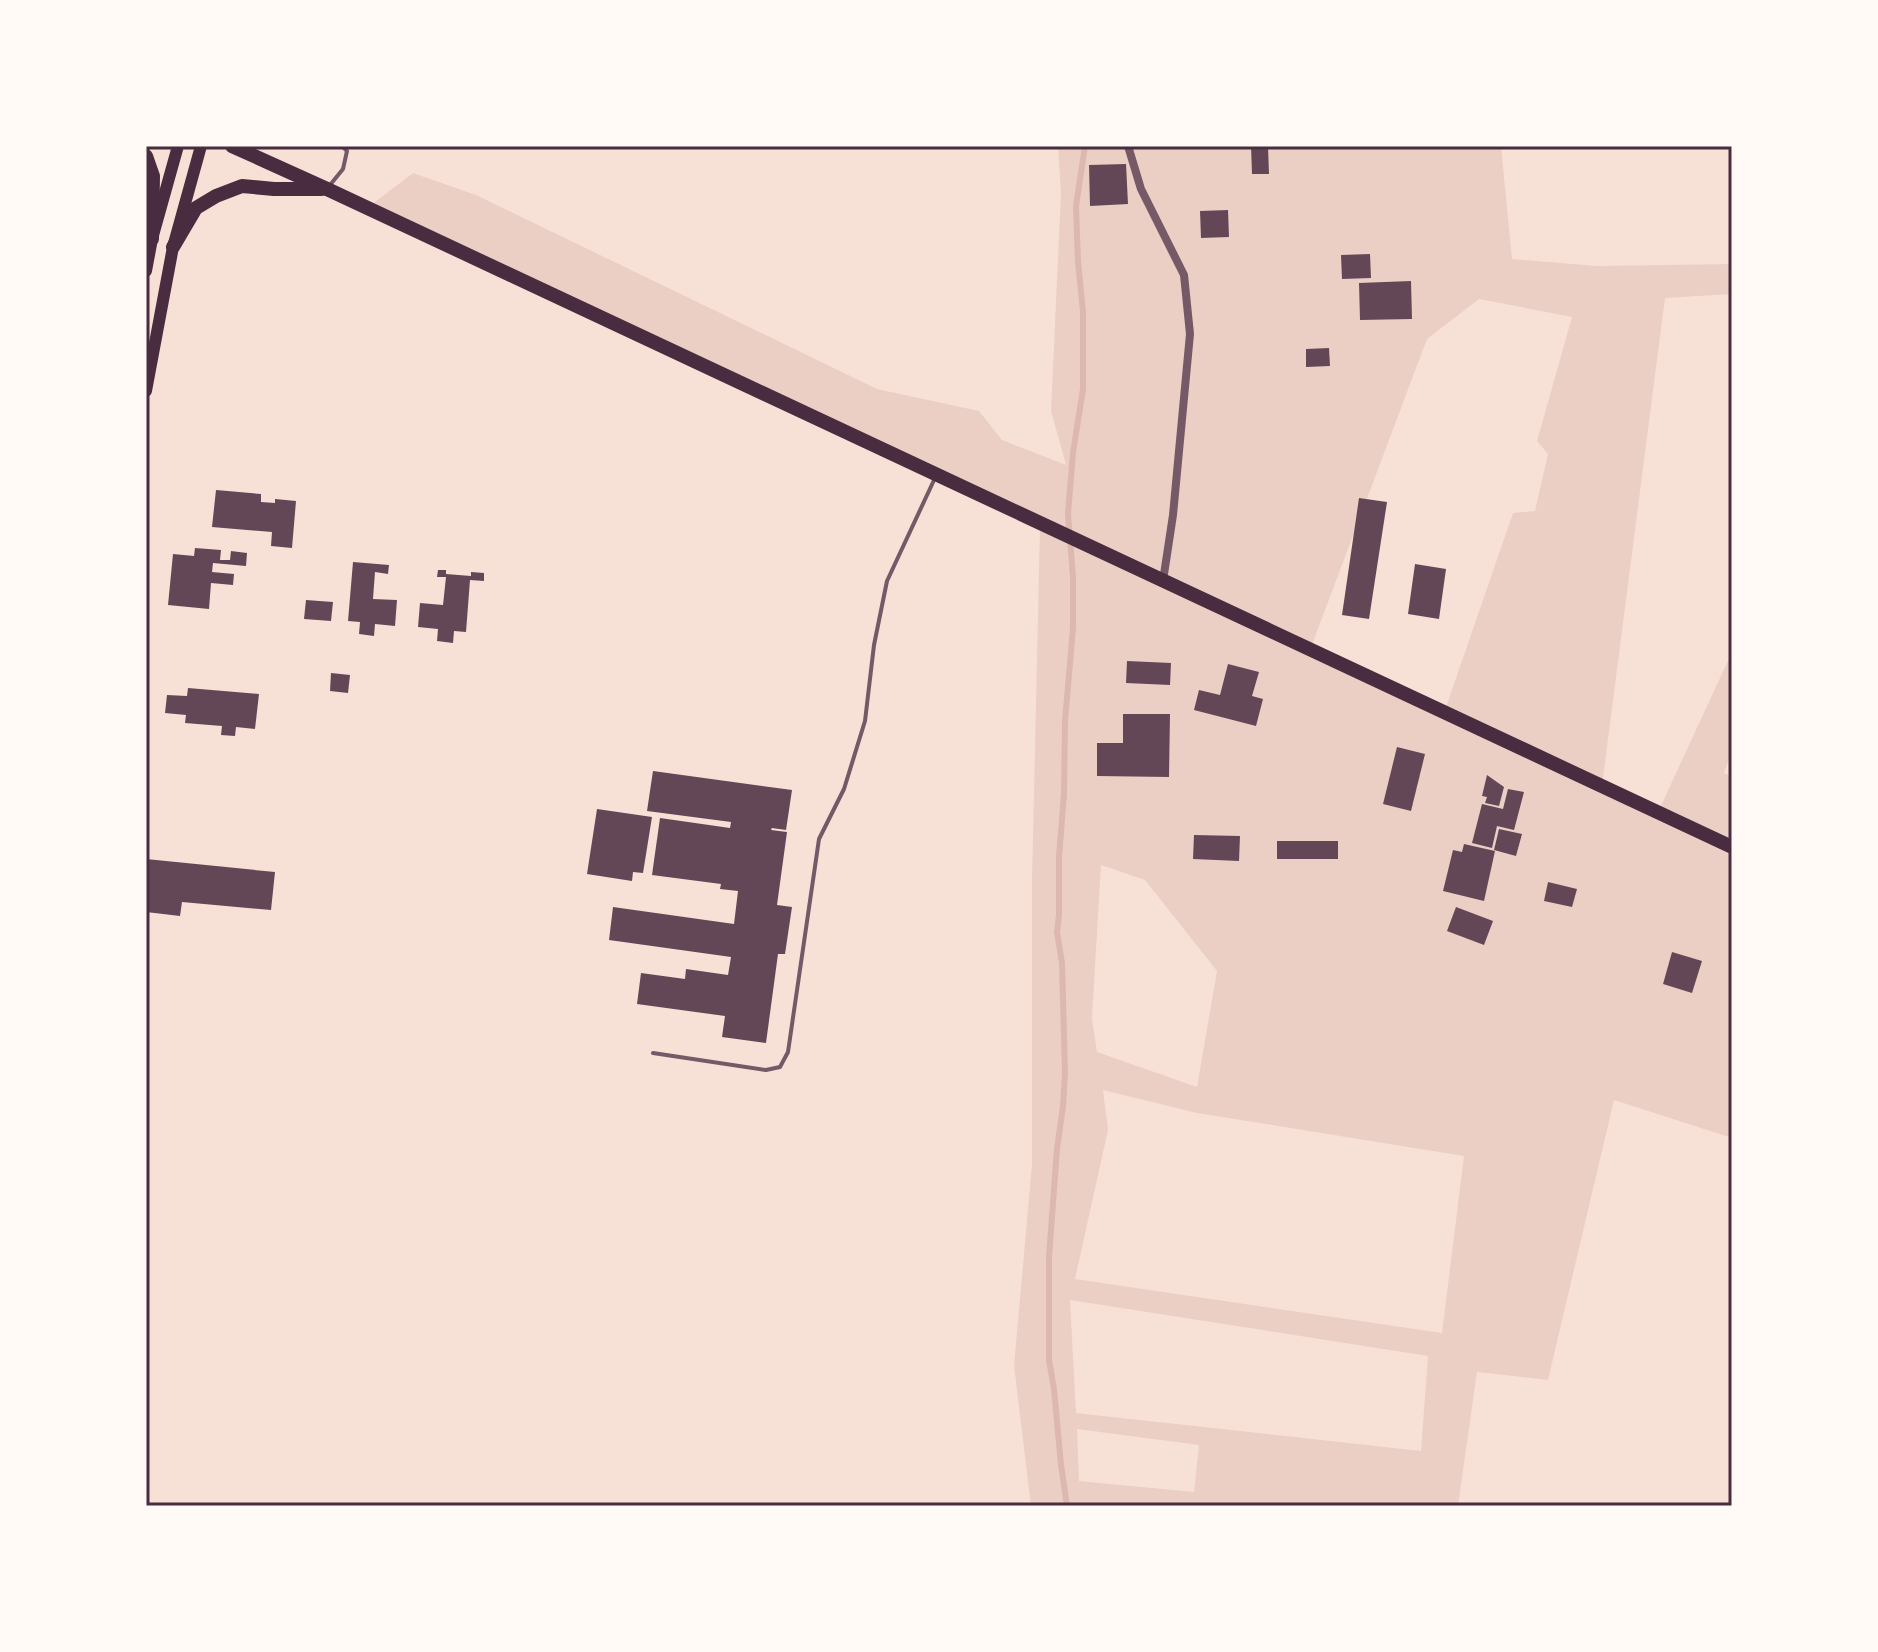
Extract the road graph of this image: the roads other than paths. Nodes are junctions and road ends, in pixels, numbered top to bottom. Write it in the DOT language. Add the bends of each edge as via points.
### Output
graph roads {
  1 [pos="178,146"];
  2 [pos="201,146"];
  3 [pos="232,146"];
  4 [pos="342,146"];
  5 [pos="1128,146"];
  6 [pos="146,156"];
  7 [pos="327,189"];
  8 [pos="152,239"];
  9 [pos="173,247"];
  10 [pos="146,271"];
  11 [pos="146,391"];
  12 [pos="936,475"];
  13 [pos="1163,582"];
  14 [pos="1732,847"];
  15 [pos="653,1053"];
  1 -- 8 [label="main road"];
  2 -- 9 [label="main road"];
  3 -- 7 [label="highway"];
  4 -- 7 [label="lane" via="347,151 343,169"];
  5 -- 13 [label="street" via="1141,189 1184,275 1190,334"];
  6 -- 8 [label="highway" via="153,176"];
  7 -- 9 [label="highway" via="242,186 196,208"];
  7 -- 12 [label="highway"];
  8 -- 10 [label="main road"];
  9 -- 11 [label="main road"];
  12 -- 13 [label="highway"];
  12 -- 15 [label="lane" via="887,581 865,721 844,789 819,839 788,1052 780,1067 766,1070"];
  13 -- 14 [label="highway"];
}
